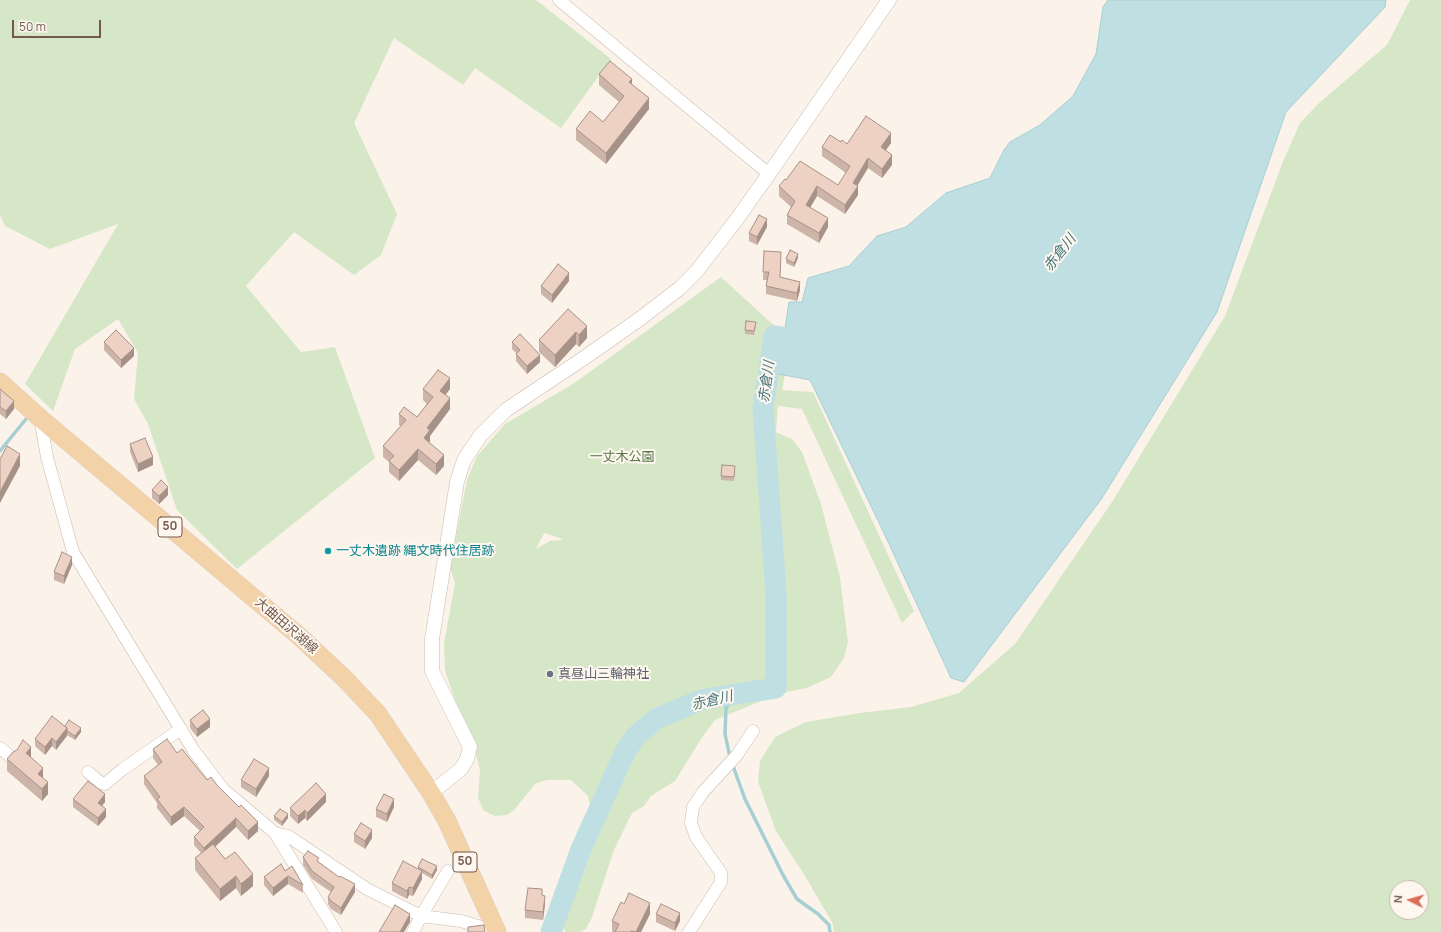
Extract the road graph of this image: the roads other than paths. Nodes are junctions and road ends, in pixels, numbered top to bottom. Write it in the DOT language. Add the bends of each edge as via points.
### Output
graph roads {
  1 [pos="558,0"];
  2 [pos="889,0"];
  3 [pos="769,174"];
  4 [pos="0,382"];
  5 [pos="40,418"];
  6 [pos="181,730"];
  7 [pos="753,731"];
  8 [pos="0,748"];
  9 [pos="12,757"];
  10 [pos="88,772"];
  11 [pos="431,793"];
  12 [pos="274,833"];
  13 [pos="448,871"];
  14 [pos="421,916"];
  15 [pos="336,932"];
  16 [pos="413,932"];
  17 [pos="497,932"];
  18 [pos="689,932"];
  1 -- 3 [label="street"];
  2 -- 3 [label="street"];
  3 -- 11 [label="street" via="696,272 680,288 597,349 506,410 480,436 464,460 457,482 432,639 432,671 470,747 461,769"];
  4 -- 5 [label="main road, 大曲田沢湖線 / 50"];
  5 -- 6 [label="street" via="47,457 74,552"];
  5 -- 11 [label="main road, 大曲田沢湖線 / 50" via="300,636 344,678 378,714"];
  6 -- 10 [label="street" via="104,784"];
  6 -- 12 [label="street" via="223,789"];
  7 -- 18 [label="street" via="737,755 703,792 693,807 691,823 696,837 721,873 721,882"];
  8 -- 9 [label="street"];
  11 -- 17 [label="main road, 大曲田沢湖線 / 50"];
  12 -- 14 [label="street" via="288,836 367,889"];
  12 -- 15 [label="street"];
  13 -- 14 [label="street"];
  14 -- 16 [label="street"];
  14 -- 17 [label="street" via="461,921"];
}
